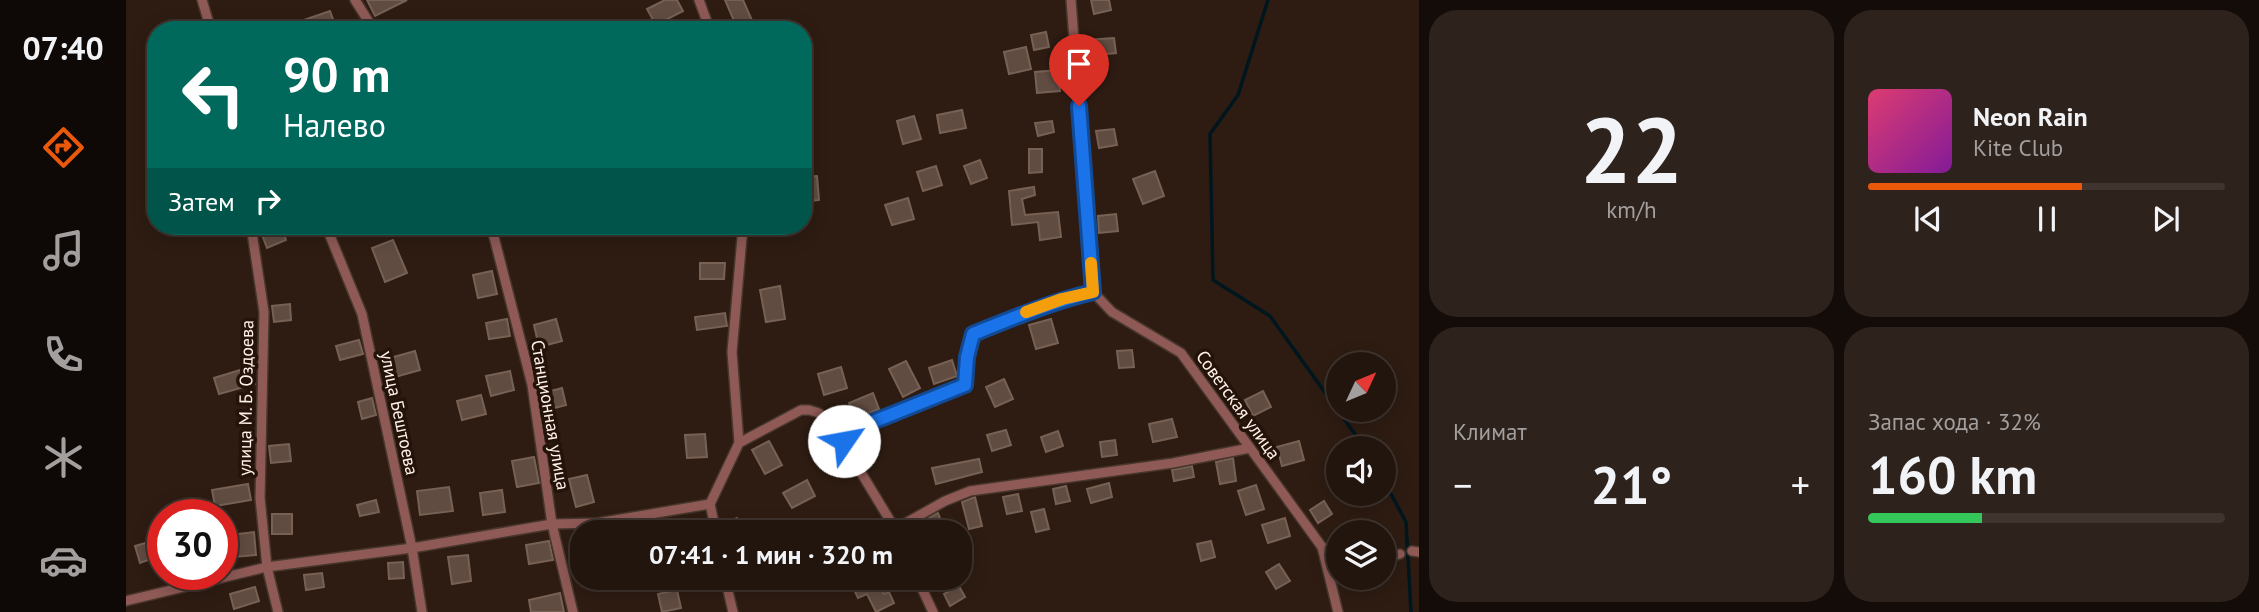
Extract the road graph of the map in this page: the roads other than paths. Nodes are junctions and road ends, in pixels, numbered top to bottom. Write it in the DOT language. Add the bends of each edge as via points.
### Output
graph roads {
  1 [pos="202,0"];
  2 [pos="355,0"];
  3 [pos="699,0"];
  4 [pos="1071,0"];
  5 [pos="208,21"];
  6 [pos="368,21"];
  7 [pos="707,21"];
  8 [pos="252,235"];
  9 [pos="330,235"];
  10 [pos="493,235"];
  11 [pos="742,235"];
  12 [pos="1093,292"];
  13 [pos="844,441"];
  14 [pos="739,443"];
  15 [pos="1250,448"];
  16 [pos="710,504"];
  17 [pos="713,520"];
  18 [pos="890,520"];
  19 [pos="913,520"];
  20 [pos="552,524"];
  21 [pos="1322,547"];
  22 [pos="412,548"];
  23 [pos="1326,549"];
  24 [pos="1400,554"];
  25 [pos="1396,555"];
  26 [pos="267,567"];
  27 [pos="728,590"];
  28 [pos="923,590"];
  29 [pos="126,601"];
  30 [pos="278,612"];
  31 [pos="422,612"];
  32 [pos="573,612"];
  33 [pos="733,612"];
  34 [pos="933,612"];
  35 [pos="1338,612"];
  1 -- 5 [label="street"];
  2 -- 6 [label="street"];
  3 -- 7 [label="street"];
  4 -- 12 [label="street"];
  8 -- 26 [label="street, улица М. Б. Оздоева" via="264,312 260,498"];
  9 -- 22 [label="street, улица Бештоева" via="362,314"];
  10 -- 20 [label="street, Станционная улица" via="532,386"];
  11 -- 14 [label="street" via="732,352"];
  12 -- 13 [label="street" via="1062,299 973,334 965,385 870,423"];
  12 -- 15 [label="street, Советская улица" via="1112,312 1181,354"];
  13 -- 14 [label="street" via="827,419 806,410"];
  13 -- 18 [label="street"];
  14 -- 16 [label="street"];
  15 -- 19 [label="street" via="970,491"];
  15 -- 21 [label="street, Советская улица"];
  16 -- 17 [label="street"];
  16 -- 20 [label="street" via="597,523"];
  20 -- 22 [label="street"];
  20 -- 32 [label="street, Станционная улица"];
  21 -- 23 [label="street"];
  21 -- 35 [label="street"];
  22 -- 26 [label="street"];
  22 -- 31 [label="street, улица Бештоева"];
  24 -- 25 [label="street"];
  26 -- 29 [label="street"];
  26 -- 30 [label="street, улица М. Б. Оздоева"];
  27 -- 33 [label="street"];
  28 -- 34 [label="street"];
}
